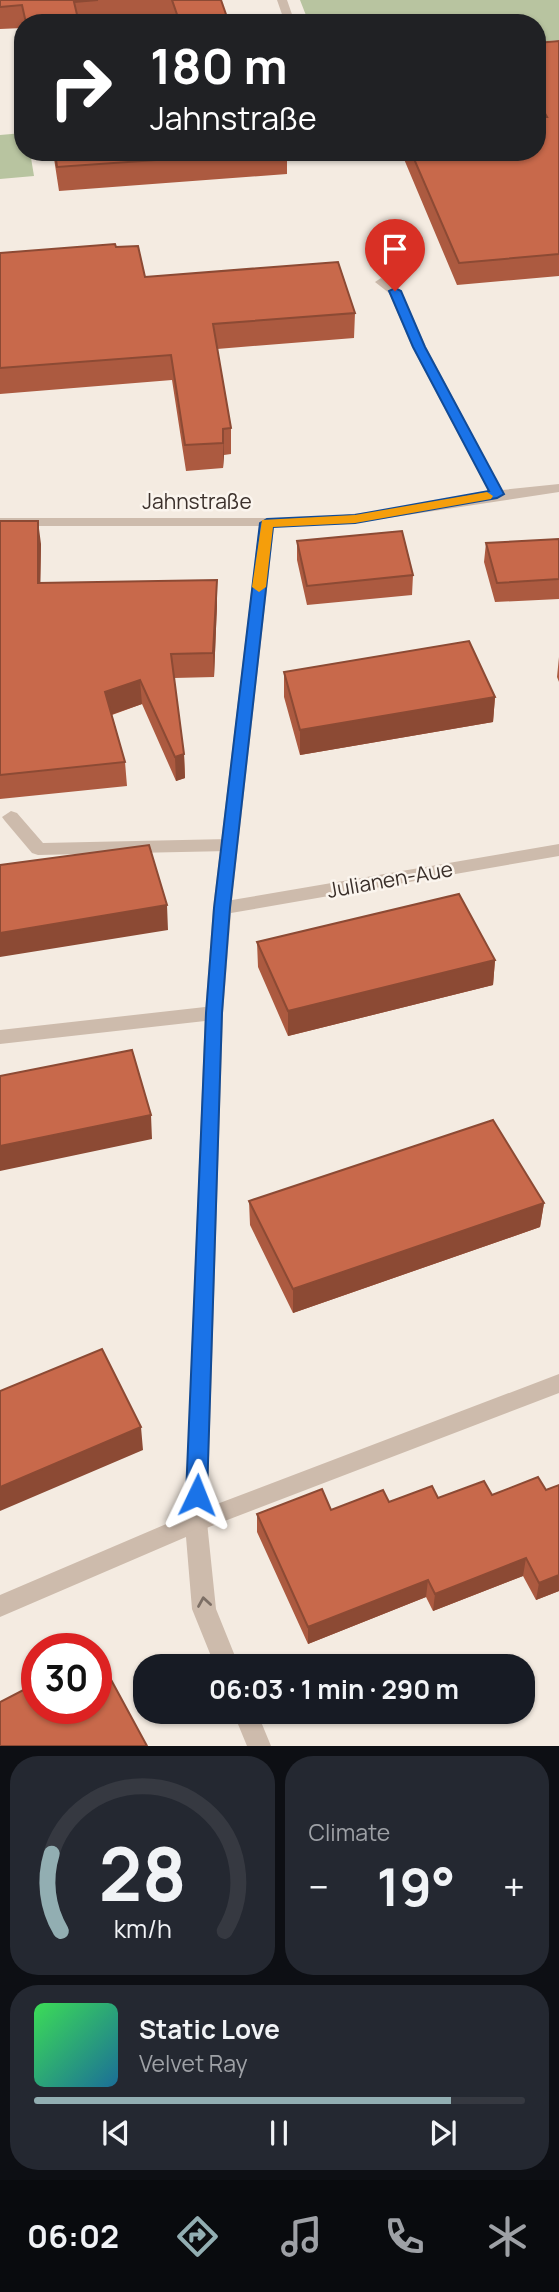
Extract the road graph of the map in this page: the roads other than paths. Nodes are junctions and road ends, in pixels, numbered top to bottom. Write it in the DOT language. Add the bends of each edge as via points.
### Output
graph roads {
  1 [pos="381,282"];
  2 [pos="559,488"];
  3 [pos="497,494"];
  4 [pos="0,522"];
  5 [pos="267,523"];
  6 [pos="11,817"];
  7 [pos="229,845"];
  8 [pos="559,850"];
  9 [pos="222,908"];
  10 [pos="214,1013"];
  11 [pos="0,1037"];
  12 [pos="559,1382"];
  13 [pos="195,1522"];
  14 [pos="0,1606"];
  15 [pos="222,1654"];
  16 [pos="250,1724"];
  17 [pos="259,1746"];
  1 -- 3 [label="street" via="395,291 419,347"];
  2 -- 3 [label="street, Jahnstraße"];
  3 -- 5 [label="street, Jahnstraße" via="355,519"];
  4 -- 5 [label="street, Jahnstraße"];
  5 -- 7 [label="street"];
  6 -- 7 [label="street" via="38,849"];
  7 -- 9 [label="street"];
  8 -- 9 [label="street, Julianen-Aue"];
  9 -- 10 [label="street"];
  10 -- 11 [label="street"];
  10 -- 13 [label="street"];
  12 -- 13 [label="street"];
  13 -- 14 [label="street"];
  15 -- 13 [label="street, one-way" via="204,1609"];
  16 -- 17 [label="street"];
}
